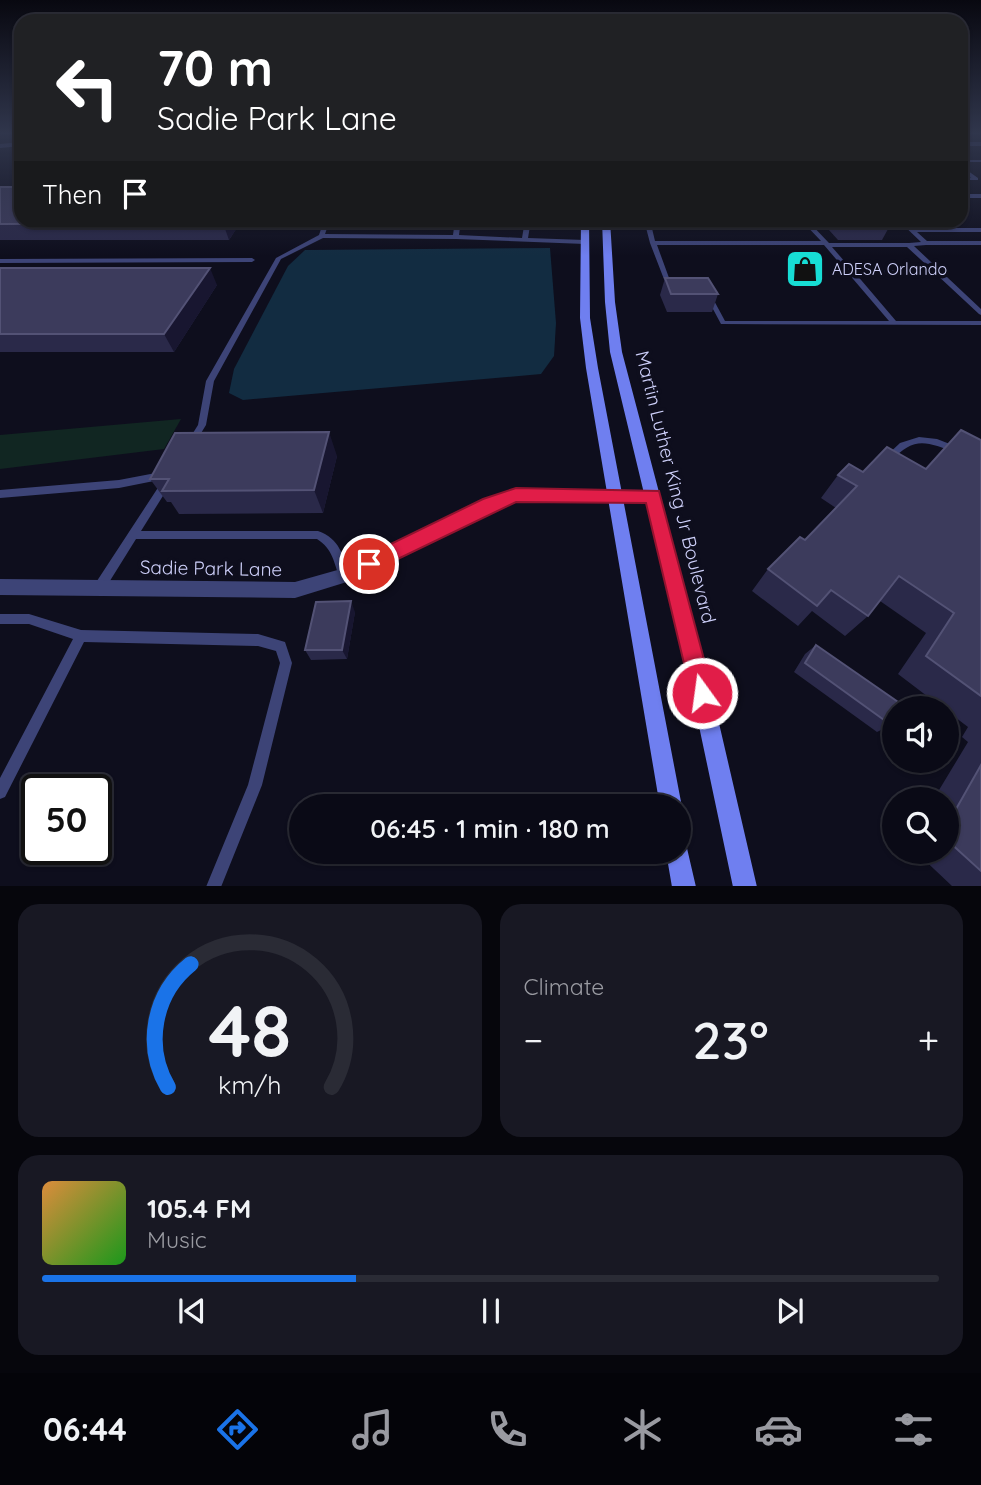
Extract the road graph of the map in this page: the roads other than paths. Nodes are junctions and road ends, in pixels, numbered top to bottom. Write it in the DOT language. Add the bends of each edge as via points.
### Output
graph roads {
  1 [pos="324,228"];
  2 [pos="457,228"];
  3 [pos="527,228"];
  4 [pos="585,228"];
  5 [pos="603,228"];
  6 [pos="606,228"];
  7 [pos="649,228"];
  8 [pos="811,228"];
  9 [pos="911,230"];
  10 [pos="981,230"];
  11 [pos="322,236"];
  12 [pos="456,237"];
  13 [pos="525,238"];
  14 [pos="585,240"];
  15 [pos="653,243"];
  16 [pos="926,243"];
  17 [pos="981,243"];
  18 [pos="827,244"];
  19 [pos="909,245"];
  20 [pos="252,260"];
  21 [pos="0,261"];
  22 [pos="851,272"];
  23 [pos="937,272"];
  24 [pos="681,288"];
  25 [pos="705,288"];
  26 [pos="981,313"];
  27 [pos="894,323"];
  28 [pos="981,323"];
  29 [pos="184,454"];
  30 [pos="972,457"];
  31 [pos="879,470"];
  32 [pos="0,494"];
  33 [pos="653,496"];
  34 [pos="617,497"];
  35 [pos="132,535"];
  36 [pos="344,576"];
  37 [pos="0,587"];
  38 [pos="99,588"];
  39 [pos="0,619"];
  40 [pos="80,636"];
  41 [pos="0,792"];
  42 [pos="668,794"];
  43 [pos="680,864"];
  44 [pos="213,886"];
  45 [pos="684,886"];
  46 [pos="745,886"];
  1 -- 11 [label="lane"];
  2 -- 12 [label="lane"];
  3 -- 13 [label="lane"];
  4 -- 14 [label="main road"];
  5 -- 14 [label="main road"];
  6 -- 33 [label="main road, Martin Luther King Jr Boulevard" via="617,352"];
  7 -- 15 [label="lane"];
  8 -- 18 [label="lane"];
  9 -- 10 [label="lane"];
  9 -- 16 [label="lane"];
  11 -- 12 [label="lane"];
  11 -- 29 [label="lane" via="279,258 210,381 202,425"];
  12 -- 13 [label="lane"];
  13 -- 14 [label="lane"];
  14 -- 34 [label="main road" via="585,318"];
  15 -- 18 [label="lane"];
  15 -- 24 [label="lane" via="670,288"];
  16 -- 17 [label="lane"];
  16 -- 19 [label="lane"];
  18 -- 19 [label="lane"];
  18 -- 22 [label="lane"];
  19 -- 23 [label="lane"];
  20 -- 21 [label="lane"];
  22 -- 23 [label="lane"];
  22 -- 27 [label="lane"];
  23 -- 26 [label="lane"];
  25 -- 27 [label="lane" via="723,323"];
  27 -- 28 [label="lane"];
  30 -- 31 [label="lane" via="936,442 910,441 897,446"];
  32 -- 35 [label="lane" via="119,484 171,474"];
  33 -- 34 [label="street, Sadie Park Lane"];
  33 -- 46 [label="main road, Martin Luther King Jr Boulevard"];
  34 -- 36 [label="street, Sadie Park Lane" via="516,495"];
  34 -- 42 [label="main road"];
  35 -- 36 [label="lane" via="318,535 330,539"];
  35 -- 38 [label="lane"];
  36 -- 38 [label="street, Sadie Park Lane" via="295,590"];
  37 -- 38 [label="street, Sadie Park Lane"];
  39 -- 40 [label="lane" via="29,619"];
  40 -- 41 [label="lane"];
  40 -- 44 [label="lane" via="258,640 281,646 286,663 255,785"];
  43 -- 45 [label="main road"];
}
